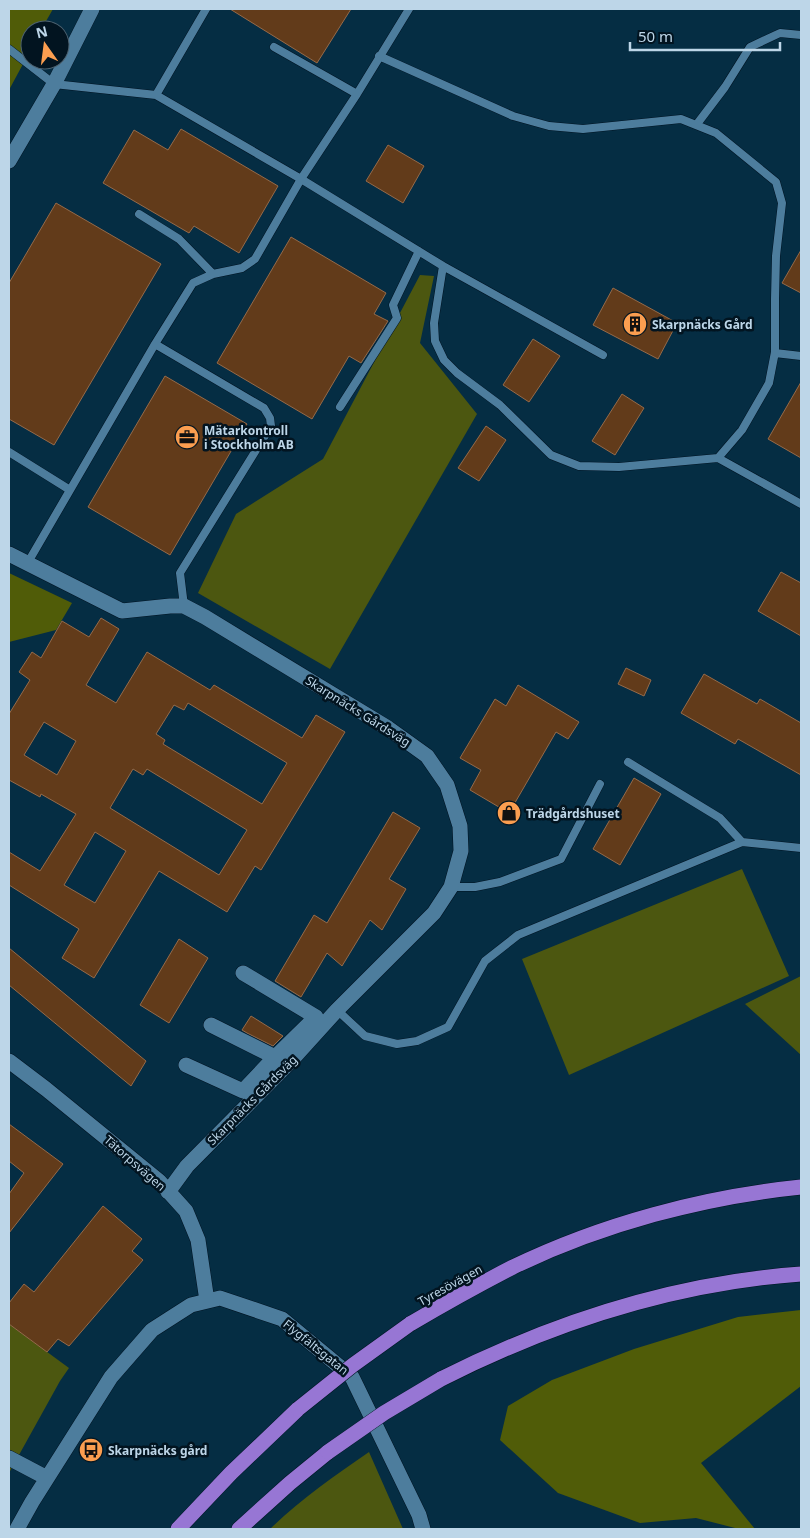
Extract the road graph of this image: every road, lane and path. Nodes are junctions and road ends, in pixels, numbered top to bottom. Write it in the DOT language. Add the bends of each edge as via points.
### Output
graph roads {
  1 [pos="92,9"];
  2 [pos="206,9"];
  3 [pos="409,9"];
  4 [pos="801,35"];
  5 [pos="274,47"];
  6 [pos="9,49"];
  7 [pos="379,56"];
  8 [pos="54,84"];
  9 [pos="357,94"];
  10 [pos="156,95"];
  11 [pos="697,124"];
  12 [pos="9,161"];
  13 [pos="301,179"];
  14 [pos="139,214"];
  15 [pos="419,251"];
  16 [pos="443,266"];
  17 [pos="213,274"];
  18 [pos="155,344"];
  19 [pos="775,353"];
  20 [pos="603,355"];
  21 [pos="801,356"];
  22 [pos="340,407"];
  23 [pos="9,452"];
  24 [pos="718,458"];
  25 [pos="70,490"];
  26 [pos="801,504"];
  27 [pos="9,554"];
  28 [pos="27,564"];
  29 [pos="184,606"];
  30 [pos="628,762"];
  31 [pos="600,784"];
  32 [pos="742,842"];
  33 [pos="801,848"];
  34 [pos="452,887"];
  35 [pos="243,973"];
  36 [pos="338,1010"];
  37 [pos="212,1025"];
  38 [pos="275,1057"];
  39 [pos="9,1061"];
  40 [pos="186,1065"];
  41 [pos="801,1186"];
  42 [pos="168,1192"];
  43 [pos="801,1274"];
  44 [pos="207,1301"];
  45 [pos="9,1458"];
  46 [pos="47,1478"];
  47 [pos="17,1529"];
  48 [pos="178,1529"];
  49 [pos="239,1529"];
  50 [pos="423,1529"];
  1 -- 8 [label="street"];
  2 -- 10 [label="lane"];
  3 -- 7 [label="lane"];
  4 -- 11 [label="lane" via="780,33 750,47"];
  5 -- 9 [label="lane"];
  6 -- 8 [label="lane"];
  7 -- 9 [label="lane"];
  7 -- 11 [label="lane" via="513,116 549,126 583,129 681,119"];
  8 -- 10 [label="lane"];
  8 -- 12 [label="street"];
  9 -- 13 [label="lane"];
  10 -- 13 [label="lane"];
  11 -- 19 [label="lane" via="716,133 776,182 782,203 776,256"];
  13 -- 15 [label="lane"];
  13 -- 17 [label="lane" via="255,259 242,268"];
  14 -- 17 [label="lane" via="179,239"];
  15 -- 16 [label="lane"];
  15 -- 22 [label="lane" via="393,305 397,318"];
  16 -- 20 [label="lane"];
  16 -- 24 [label="lane" via="434,342 444,360 500,404 551,455 579,466 618,467"];
  17 -- 18 [label="lane" via="193,282"];
  18 -- 25 [label="lane"];
  18 -- 29 [label="lane" via="264,408 271,426 180,573"];
  19 -- 21 [label="lane"];
  19 -- 24 [label="lane" via="769,383 742,430"];
  23 -- 25 [label="lane"];
  24 -- 26 [label="lane"];
  25 -- 28 [label="lane"];
  27 -- 28 [label="street"];
  28 -- 29 [label="street" via="122,611"];
  29 -- 34 [label="street, Skarpnäcks Gårdsväg" via="380,723 427,756 447,785 460,826 460,851"];
  30 -- 32 [label="lane" via="720,818"];
  31 -- 34 [label="lane" via="561,859 500,882"];
  32 -- 33 [label="lane"];
  32 -- 36 [label="lane" via="518,935 485,961 448,1027 417,1041 397,1044 365,1036"];
  34 -- 36 [label="street, Skarpnäcks Gårdsväg" via="434,913"];
  35 -- 38 [label="street" via="316,1017"];
  36 -- 42 [label="street, Skarpnäcks Gårdsväg" via="187,1166"];
  37 -- 38 [label="street"];
  38 -- 40 [label="street" via="244,1091"];
  39 -- 42 [label="street, Tätorpsvägen" via="159,1181"];
  41 -- 48 [label="highway, Tyresövägen, bridge" via="721,1199 652,1215 584,1238 515,1267 458,1296 410,1324 298,1409"];
  42 -- 44 [label="street, Tätorpsvägen" via="186,1211 198,1240"];
  43 -- 49 [label="highway, bridge" via="667,1294 592,1315 484,1358 384,1413 328,1452"];
  44 -- 46 [label="street, Flygfältsgatan" via="192,1305 152,1330 111,1377"];
  44 -- 50 [label="street, Flygfältsgatan" via="220,1298 282,1319 352,1376"];
  45 -- 46 [label="street"];
  46 -- 47 [label="street, Flygfältsgatan"];
}
